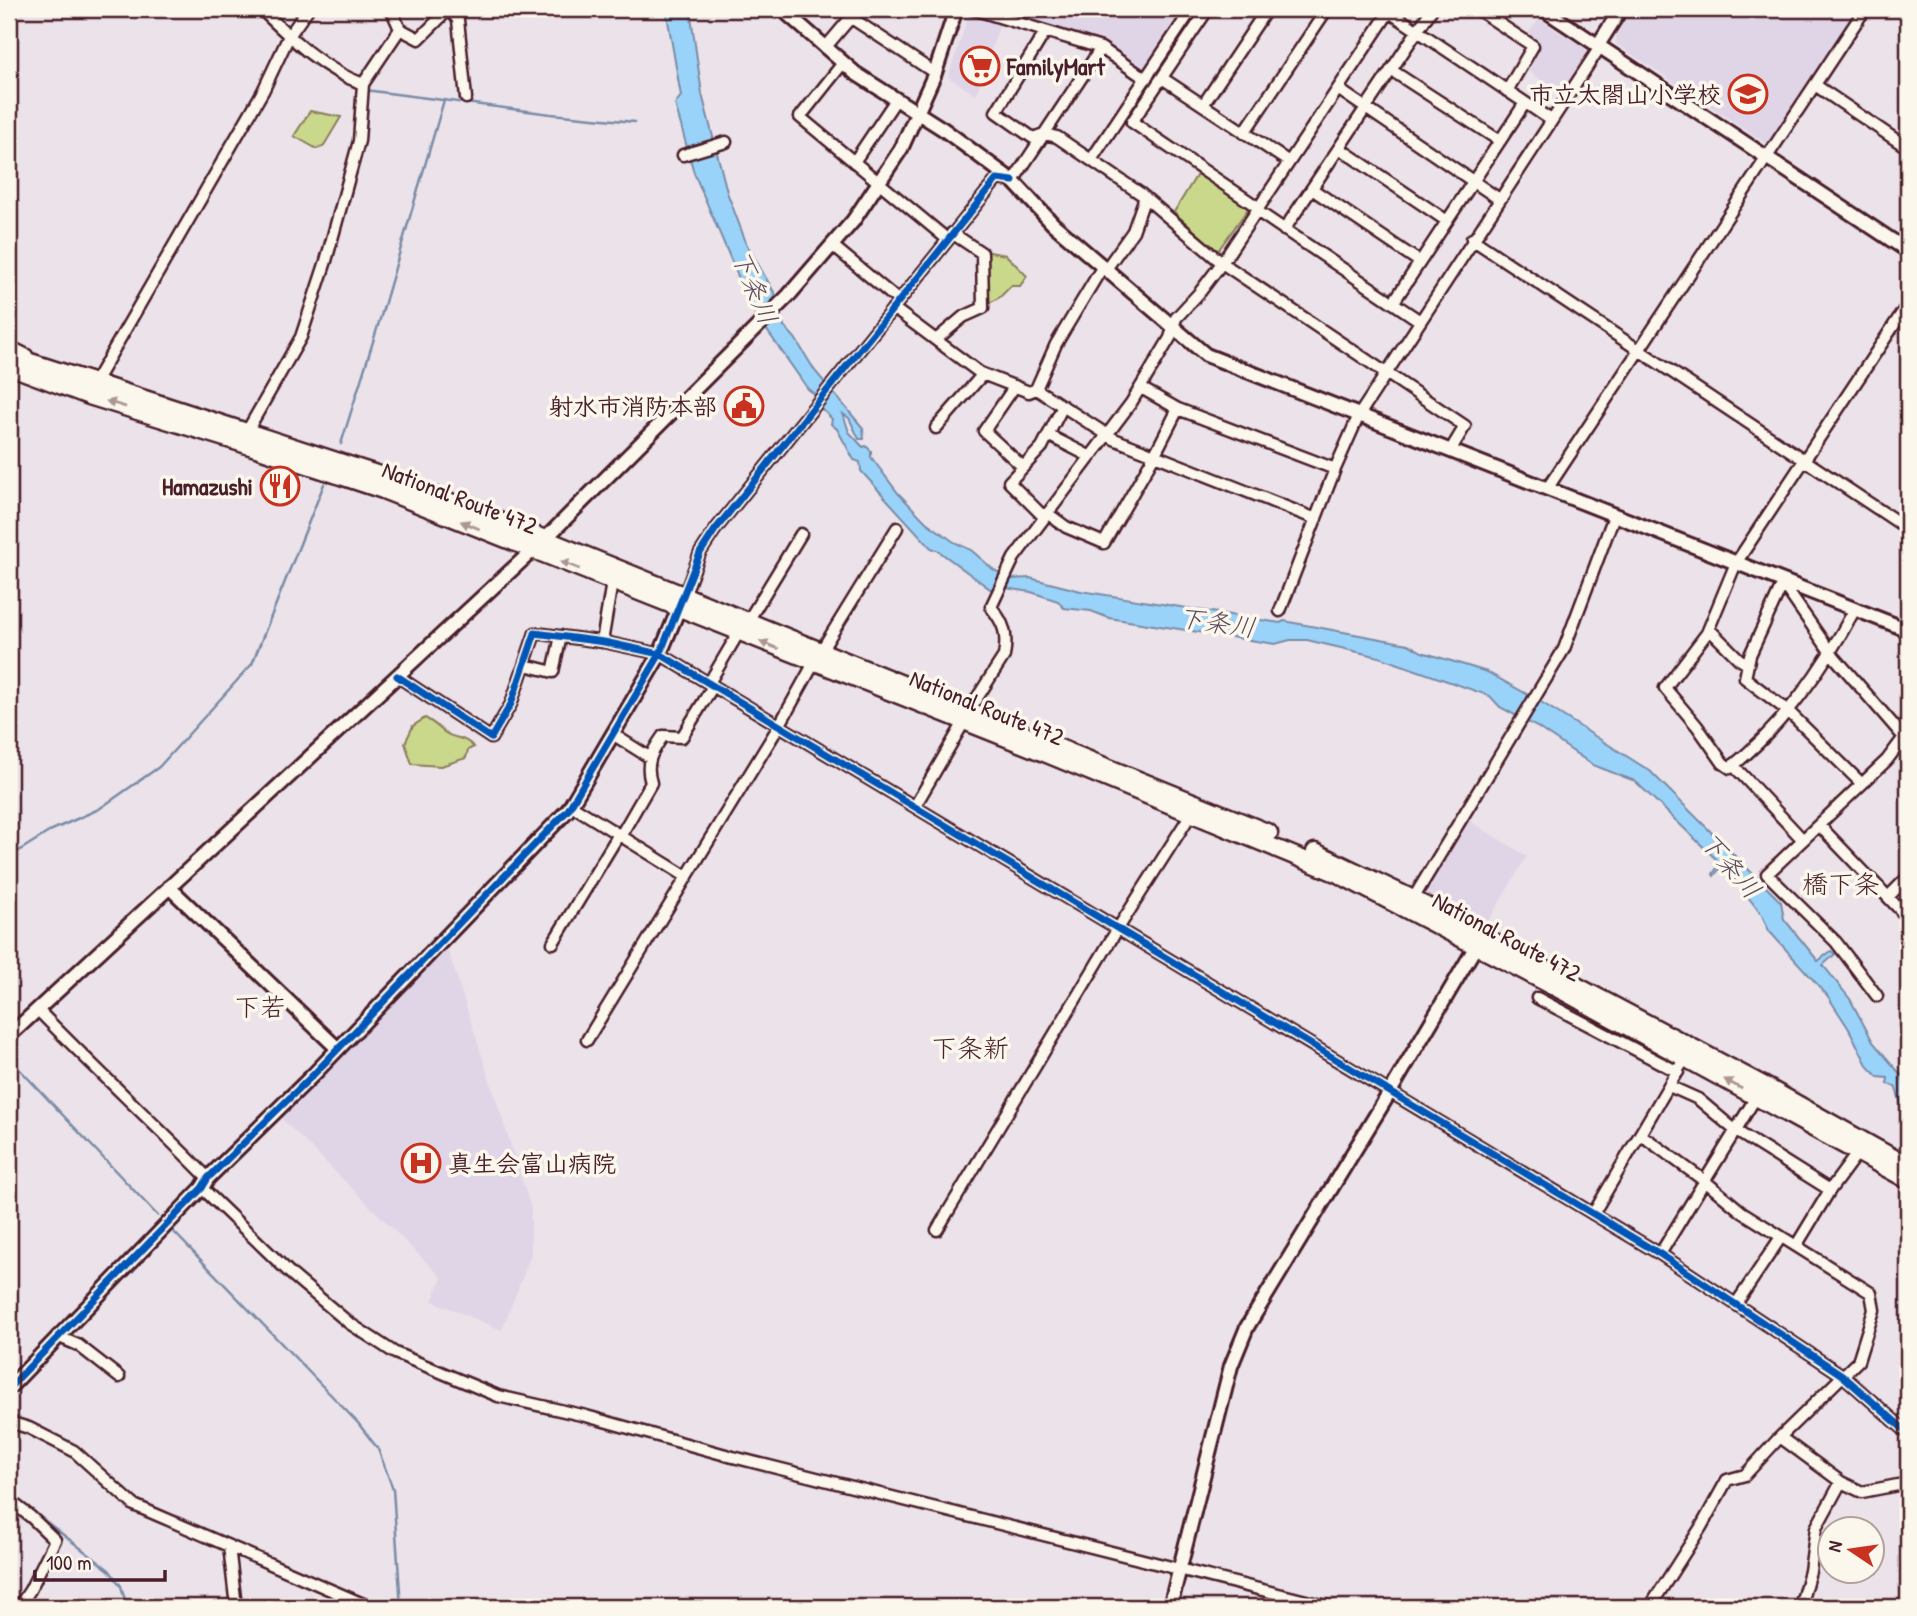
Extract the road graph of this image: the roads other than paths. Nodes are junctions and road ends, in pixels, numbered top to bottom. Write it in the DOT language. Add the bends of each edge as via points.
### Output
graph roads {
  1 [pos="261,9"];
  2 [pos="308,9"];
  3 [pos="391,9"];
  4 [pos="450,9"];
  5 [pos="782,9"];
  6 [pos="956,9"];
  7 [pos="973,9"];
  8 [pos="1012,9"];
  9 [pos="1192,9"];
  10 [pos="1208,9"];
  11 [pos="1268,9"];
  12 [pos="1327,9"];
  13 [pos="1432,9"];
  14 [pos="1477,9"];
  15 [pos="1543,9"];
  16 [pos="1621,9"];
  17 [pos="1866,9"];
  18 [pos="1388,10"];
  19 [pos="852,12"];
  20 [pos="1005,18"];
  21 [pos="400,29"];
  22 [pos="1417,31"];
  23 [pos="1045,32"];
  24 [pos="289,36"];
  25 [pos="1599,46"];
  26 [pos="824,48"];
  27 [pos="1101,48"];
  28 [pos="843,63"];
  29 [pos="1391,70"];
  30 [pos="935,73"];
  31 [pos="1162,78"];
  32 [pos="1146,79"];
  33 [pos="363,83"];
  34 [pos="1815,85"];
  35 [pos="1338,89"];
  36 [pos="1507,90"];
  37 [pos="466,98"];
  38 [pos="895,101"];
  39 [pos="1525,103"];
  40 [pos="1203,105"];
  41 [pos="1366,108"];
  42 [pos="918,113"];
  43 [pos="1551,120"];
  44 [pos="1244,132"];
  45 [pos="1044,134"];
  46 [pos="1500,141"];
  47 [pos="725,143"];
  48 [pos="1339,148"];
  49 [pos="1908,148"];
  50 [pos="683,155"];
  51 [pos="1767,158"];
  52 [pos="1091,160"];
  53 [pos="854,162"];
  54 [pos="1289,162"];
  55 [pos="1013,181"];
  56 [pos="1474,181"];
  57 [pos="880,183"];
  58 [pos="1312,189"];
  59 [pos="1145,197"];
  60 [pos="1499,199"];
  61 [pos="1258,209"];
  62 [pos="1447,221"];
  63 [pos="1284,230"];
  64 [pos="950,236"];
  65 [pos="1472,239"];
  66 [pos="833,246"];
  67 [pos="1908,251"];
  68 [pos="1420,262"];
  69 [pos="1222,263"];
  70 [pos="1104,267"];
  71 [pos="1393,303"];
  72 [pos="1908,304"];
  73 [pos="896,305"];
  74 [pos="1420,321"];
  75 [pos="1173,327"];
  76 [pos="937,339"];
  77 [pos="9,346"];
  78 [pos="1640,350"];
  79 [pos="9,355"];
  80 [pos="9,366"];
  81 [pos="42,372"];
  82 [pos="1387,372"];
  83 [pos="983,374"];
  84 [pos="9,375"];
  85 [pos="95,382"];
  86 [pos="1015,386"];
  87 [pos="1141,387"];
  88 [pos="1036,389"];
  89 [pos="1063,406"];
  90 [pos="1178,409"];
  91 [pos="1359,415"];
  92 [pos="936,428"];
  93 [pos="246,433"];
  94 [pos="1048,435"];
  95 [pos="1108,435"];
  96 [pos="1450,451"];
  97 [pos="1088,456"];
  98 [pos="1154,456"];
  99 [pos="1804,459"];
  100 [pos="1023,467"];
  101 [pos="1335,469"];
  102 [pos="1547,489"];
  103 [pos="1046,515"];
  104 [pos="1614,516"];
  105 [pos="1316,519"];
  106 [pos="897,528"];
  107 [pos="1908,529"];
  108 [pos="801,534"];
  109 [pos="539,545"];
  110 [pos="1736,563"];
  111 [pos="612,582"];
  112 [pos="1783,582"];
  113 [pos="681,602"];
  114 [pos="1854,609"];
  115 [pos="1280,611"];
  116 [pos="743,627"];
  117 [pos="1709,629"];
  118 [pos="1908,631"];
  119 [pos="561,636"];
  120 [pos="602,642"];
  121 [pos="1831,653"];
  122 [pos="660,654"];
  123 [pos="818,657"];
  124 [pos="1747,664"];
  125 [pos="525,665"];
  126 [pos="397,676"];
  127 [pos="711,685"];
  128 [pos="1788,711"];
  129 [pos="966,717"];
  130 [pos="779,726"];
  131 [pos="614,735"];
  132 [pos="1906,737"];
  133 [pos="649,757"];
  134 [pos="1733,765"];
  135 [pos="1862,784"];
  136 [pos="571,805"];
  137 [pos="915,806"];
  138 [pos="1191,814"];
  139 [pos="1819,825"];
  140 [pos="620,835"];
  141 [pos="1803,840"];
  142 [pos="687,877"];
  143 [pos="1908,877"];
  144 [pos="169,887"];
  145 [pos="1888,897"];
  146 [pos="1413,899"];
  147 [pos="1908,918"];
  148 [pos="1117,930"];
  149 [pos="553,943"];
  150 [pos="1476,946"];
  151 [pos="1877,996"];
  152 [pos="1537,998"];
  153 [pos="37,1010"];
  154 [pos="9,1036"];
  155 [pos="587,1040"];
  156 [pos="337,1048"];
  157 [pos="1681,1065"];
  158 [pos="1669,1086"];
  159 [pos="1390,1092"];
  160 [pos="1756,1097"];
  161 [pos="1736,1131"];
  162 [pos="1640,1134"];
  163 [pos="1858,1152"];
  164 [pos="1877,1155"];
  165 [pos="1908,1166"];
  166 [pos="1908,1180"];
  167 [pos="1706,1182"];
  168 [pos="205,1183"];
  169 [pos="1830,1190"];
  170 [pos="1592,1214"];
  171 [pos="937,1230"];
  172 [pos="1781,1237"];
  173 [pos="1796,1246"];
  174 [pos="1660,1254"];
  175 [pos="1736,1304"];
  176 [pos="57,1336"];
  177 [pos="1842,1375"];
  178 [pos="119,1377"];
  179 [pos="9,1388"];
  180 [pos="9,1422"];
  181 [pos="1908,1433"];
  182 [pos="1780,1437"];
  183 [pos="1841,1482"];
  184 [pos="1908,1483"];
  185 [pos="9,1500"];
  186 [pos="229,1546"];
  187 [pos="1180,1570"];
  188 [pos="19,1607"];
  189 [pos="236,1607"];
  190 [pos="370,1607"];
  191 [pos="1170,1607"];
  192 [pos="1330,1607"];
  193 [pos="1650,1607"];
  194 [pos="1800,1607"];
  1 -- 24 [label="street"];
  2 -- 24 [label="street"];
  3 -- 21 [label="street"];
  4 -- 21 [label="street" via="419,39"];
  4 -- 37 [label="street" via="458,20"];
  5 -- 26 [label="street"];
  6 -- 30 [label="street"];
  7 -- 20 [label="street"];
  8 -- 20 [label="street"];
  9 -- 32 [label="street"];
  10 -- 31 [label="street"];
  11 -- 40 [label="street"];
  12 -- 44 [label="street"];
  13 -- 22 [label="street"];
  14 -- 36 [label="street" via="1533,46"];
  15 -- 25 [label="street"];
  16 -- 25 [label="street"];
  17 -- 34 [label="street"];
  18 -- 22 [label="street"];
  18 -- 35 [label="street"];
  19 -- 26 [label="street"];
  19 -- 30 [label="street"];
  20 -- 23 [label="street"];
  21 -- 33 [label="street"];
  22 -- 29 [label="street"];
  22 -- 36 [label="street"];
  23 -- 27 [label="street"];
  23 -- 45 [label="street" via="996,112 1033,138"];
  24 -- 33 [label="street" via="339,75"];
  24 -- 85 [label="street" via="263,90"];
  25 -- 43 [label="street"];
  25 -- 51 [label="street"];
  26 -- 28 [label="street"];
  27 -- 32 [label="street"];
  27 -- 45 [label="street"];
  28 -- 38 [label="street"];
  28 -- 53 [label="street" via="800,117"];
  29 -- 41 [label="street"];
  29 -- 46 [label="street"];
  30 -- 42 [label="street"];
  31 -- 40 [label="street"];
  31 -- 61 [label="street" via="1132,122"];
  32 -- 52 [label="street"];
  33 -- 93 [label="street" via="359,141 301,337"];
  34 -- 49 [label="street"];
  34 -- 51 [label="street"];
  35 -- 41 [label="street"];
  35 -- 54 [label="street"];
  36 -- 39 [label="street"];
  38 -- 42 [label="street"];
  38 -- 53 [label="street"];
  39 -- 43 [label="street"];
  39 -- 46 [label="street"];
  40 -- 44 [label="street"];
  41 -- 48 [label="street"];
  41 -- 56 [label="street"];
  42 -- 55 [label="street"];
  42 -- 57 [label="street"];
  43 -- 60 [label="street"];
  44 -- 54 [label="street"];
  45 -- 52 [label="street" via="1057,137"];
  45 -- 55 [label="street"];
  46 -- 56 [label="street"];
  47 -- 50 [label="street"];
  48 -- 58 [label="street"];
  48 -- 62 [label="street"];
  51 -- 67 [label="street"];
  51 -- 78 [label="street"];
  52 -- 59 [label="street"];
  53 -- 57 [label="street"];
  54 -- 61 [label="street"];
  55 -- 64 [label="street" via="997,178"];
  55 -- 70 [label="street" via="1053,224"];
  56 -- 60 [label="street"];
  56 -- 62 [label="street"];
  57 -- 64 [label="street"];
  57 -- 66 [label="street"];
  58 -- 63 [label="street"];
  58 -- 68 [label="street"];
  59 -- 69 [label="street"];
  59 -- 70 [label="street" via="1133,230"];
  60 -- 65 [label="street"];
  61 -- 63 [label="street"];
  61 -- 69 [label="street"];
  62 -- 68 [label="street"];
  63 -- 71 [label="street"];
  64 -- 73 [label="street"];
  64 -- 76 [label="street" via="982,253 984,308 963,317"];
  65 -- 74 [label="street"];
  65 -- 78 [label="street"];
  66 -- 73 [label="street"];
  66 -- 109 [label="street"];
  68 -- 71 [label="street"];
  69 -- 75 [label="street"];
  69 -- 82 [label="street"];
  70 -- 75 [label="street"];
  70 -- 88 [label="street" via="1056,344"];
  71 -- 74 [label="street"];
  72 -- 99 [label="street"];
  73 -- 76 [label="street"];
  73 -- 113 [label="street" via="715,530"];
  74 -- 82 [label="street"];
  75 -- 87 [label="street"];
  75 -- 91 [label="street" via="1206,355"];
  76 -- 83 [label="street"];
  77 -- 81 [label="street"];
  78 -- 99 [label="street"];
  78 -- 102 [label="street"];
  79 -- 81 [label="highway, National Route 472"];
  80 -- 81 [label="highway, National Route 472"];
  81 -- 84 [label="street"];
  81 -- 85 [label="highway, National Route 472"];
  109 -- 81 [label="highway, National Route 472, one-way" via="89,396"];
  82 -- 91 [label="street"];
  82 -- 96 [label="street" via="1465,426"];
  83 -- 86 [label="street"];
  83 -- 92 [label="street"];
  85 -- 93 [label="highway, National Route 472"];
  86 -- 88 [label="street"];
  86 -- 100 [label="street" via="984,431"];
  87 -- 90 [label="street"];
  87 -- 95 [label="street"];
  88 -- 89 [label="street"];
  89 -- 94 [label="street"];
  89 -- 95 [label="street"];
  90 -- 98 [label="street"];
  90 -- 101 [label="street"];
  91 -- 96 [label="street"];
  91 -- 101 [label="street"];
  93 -- 109 [label="highway, National Route 472" via="392,479"];
  94 -- 97 [label="street"];
  94 -- 100 [label="street"];
  95 -- 97 [label="street"];
  95 -- 98 [label="street"];
  96 -- 102 [label="street"];
  97 -- 103 [label="street"];
  98 -- 103 [label="street" via="1104,543"];
  98 -- 105 [label="street"];
  99 -- 107 [label="street"];
  99 -- 110 [label="street"];
  100 -- 103 [label="street" via="1009,482"];
  101 -- 105 [label="street"];
  102 -- 104 [label="street"];
  103 -- 129 [label="street" via="1011,562 990,607 1003,622 1004,656"];
  104 -- 110 [label="street"];
  104 -- 146 [label="street" via="1564,649"];
  105 -- 115 [label="street"];
  106 -- 123 [label="street"];
  108 -- 116 [label="street"];
  111 -- 109 [label="highway, National Route 472, one-way"];
  109 -- 113 [label="highway, National Route 472"];
  109 -- 126 [label="street"];
  110 -- 112 [label="street"];
  110 -- 117 [label="street"];
  111 -- 113 [label="highway, National Route 472"];
  111 -- 120 [label="street"];
  112 -- 114 [label="street"];
  112 -- 121 [label="street"];
  112 -- 124 [label="street"];
  113 -- 116 [label="highway, National Route 472"];
  113 -- 122 [label="street"];
  114 -- 118 [label="street"];
  114 -- 121 [label="street"];
  116 -- 123 [label="highway, National Route 472"];
  116 -- 127 [label="street"];
  117 -- 124 [label="street"];
  117 -- 134 [label="street" via="1665,688 1723,763 1730,768"];
  119 -- 120 [label="street"];
  119 -- 125 [label="street" via="535,633"];
  119 -- 125 [label="street" via="553,672"];
  120 -- 122 [label="street"];
  121 -- 128 [label="street"];
  121 -- 132 [label="street"];
  122 -- 127 [label="street"];
  122 -- 131 [label="street"];
  123 -- 129 [label="highway, National Route 472"];
  123 -- 130 [label="street"];
  124 -- 128 [label="street" via="1745,678"];
  125 -- 126 [label="street" via="512,704 491,738"];
  126 -- 144 [label="street"];
  127 -- 130 [label="street"];
  127 -- 133 [label="street" via="682,737 663,736"];
  128 -- 134 [label="street"];
  128 -- 135 [label="street"];
  129 -- 137 [label="street"];
  129 -- 138 [label="highway, National Route 472"];
  129 -- 146 [label="highway, National Route 472" via="1197,802 1343,863"];
  130 -- 137 [label="street"];
  130 -- 142 [label="street"];
  131 -- 133 [label="street"];
  131 -- 136 [label="street"];
  132 -- 135 [label="street"];
  133 -- 140 [label="street" via="651,783"];
  134 -- 141 [label="street"];
  135 -- 139 [label="street"];
  136 -- 140 [label="street"];
  136 -- 156 [label="street"];
  137 -- 148 [label="street"];
  138 -- 148 [label="street"];
  138 -- 150 [label="highway, National Route 472" via="1336,873"];
  139 -- 141 [label="street"];
  139 -- 145 [label="street"];
  140 -- 142 [label="street"];
  140 -- 149 [label="street"];
  141 -- 151 [label="street" via="1767,874 1836,942"];
  142 -- 155 [label="street"];
  143 -- 145 [label="street"];
  144 -- 153 [label="street"];
  144 -- 156 [label="street"];
  145 -- 147 [label="street"];
  146 -- 164 [label="highway, National Route 472" via="1753,1080"];
  148 -- 159 [label="street"];
  148 -- 171 [label="street"];
  150 -- 157 [label="highway, National Route 472"];
  150 -- 159 [label="street"];
  152 -- 157 [label="street"];
  153 -- 154 [label="street"];
  153 -- 168 [label="street"];
  156 -- 168 [label="street"];
  157 -- 158 [label="street"];
  160 -- 157 [label="highway, National Route 472, one-way"];
  158 -- 161 [label="street" via="1698,1099"];
  158 -- 162 [label="street"];
  159 -- 170 [label="street"];
  159 -- 187 [label="street" via="1240,1342"];
  160 -- 161 [label="street"];
  160 -- 163 [label="highway, National Route 472"];
  161 -- 167 [label="street"];
  161 -- 169 [label="street"];
  162 -- 167 [label="street"];
  162 -- 170 [label="street"];
  163 -- 164 [label="highway, National Route 472"];
  163 -- 169 [label="street"];
  164 -- 165 [label="highway, National Route 472"];
  164 -- 166 [label="highway, National Route 472"];
  167 -- 172 [label="street"];
  167 -- 174 [label="street"];
  168 -- 176 [label="street"];
  168 -- 187 [label="street" via="291,1274 349,1323 395,1353 498,1396"];
  169 -- 173 [label="street"];
  170 -- 174 [label="street"];
  172 -- 173 [label="street"];
  172 -- 175 [label="street"];
  173 -- 177 [label="street" via="1871,1293 1874,1310 1867,1337 1858,1361"];
  174 -- 175 [label="street"];
  175 -- 177 [label="street"];
  176 -- 178 [label="street" via="78,1345"];
  176 -- 179 [label="street"];
  177 -- 181 [label="street"];
  177 -- 182 [label="street"];
  180 -- 186 [label="street" via="74,1451 134,1505"];
  182 -- 183 [label="street"];
  182 -- 193 [label="street" via="1745,1475 1727,1480"];
  183 -- 184 [label="street" via="1861,1492"];
  183 -- 194 [label="street" via="1815,1528"];
  185 -- 188 [label="street" via="55,1540"];
  186 -- 189 [label="street"];
  186 -- 190 [label="street"];
  187 -- 191 [label="street"];
  187 -- 192 [label="street"];
}
